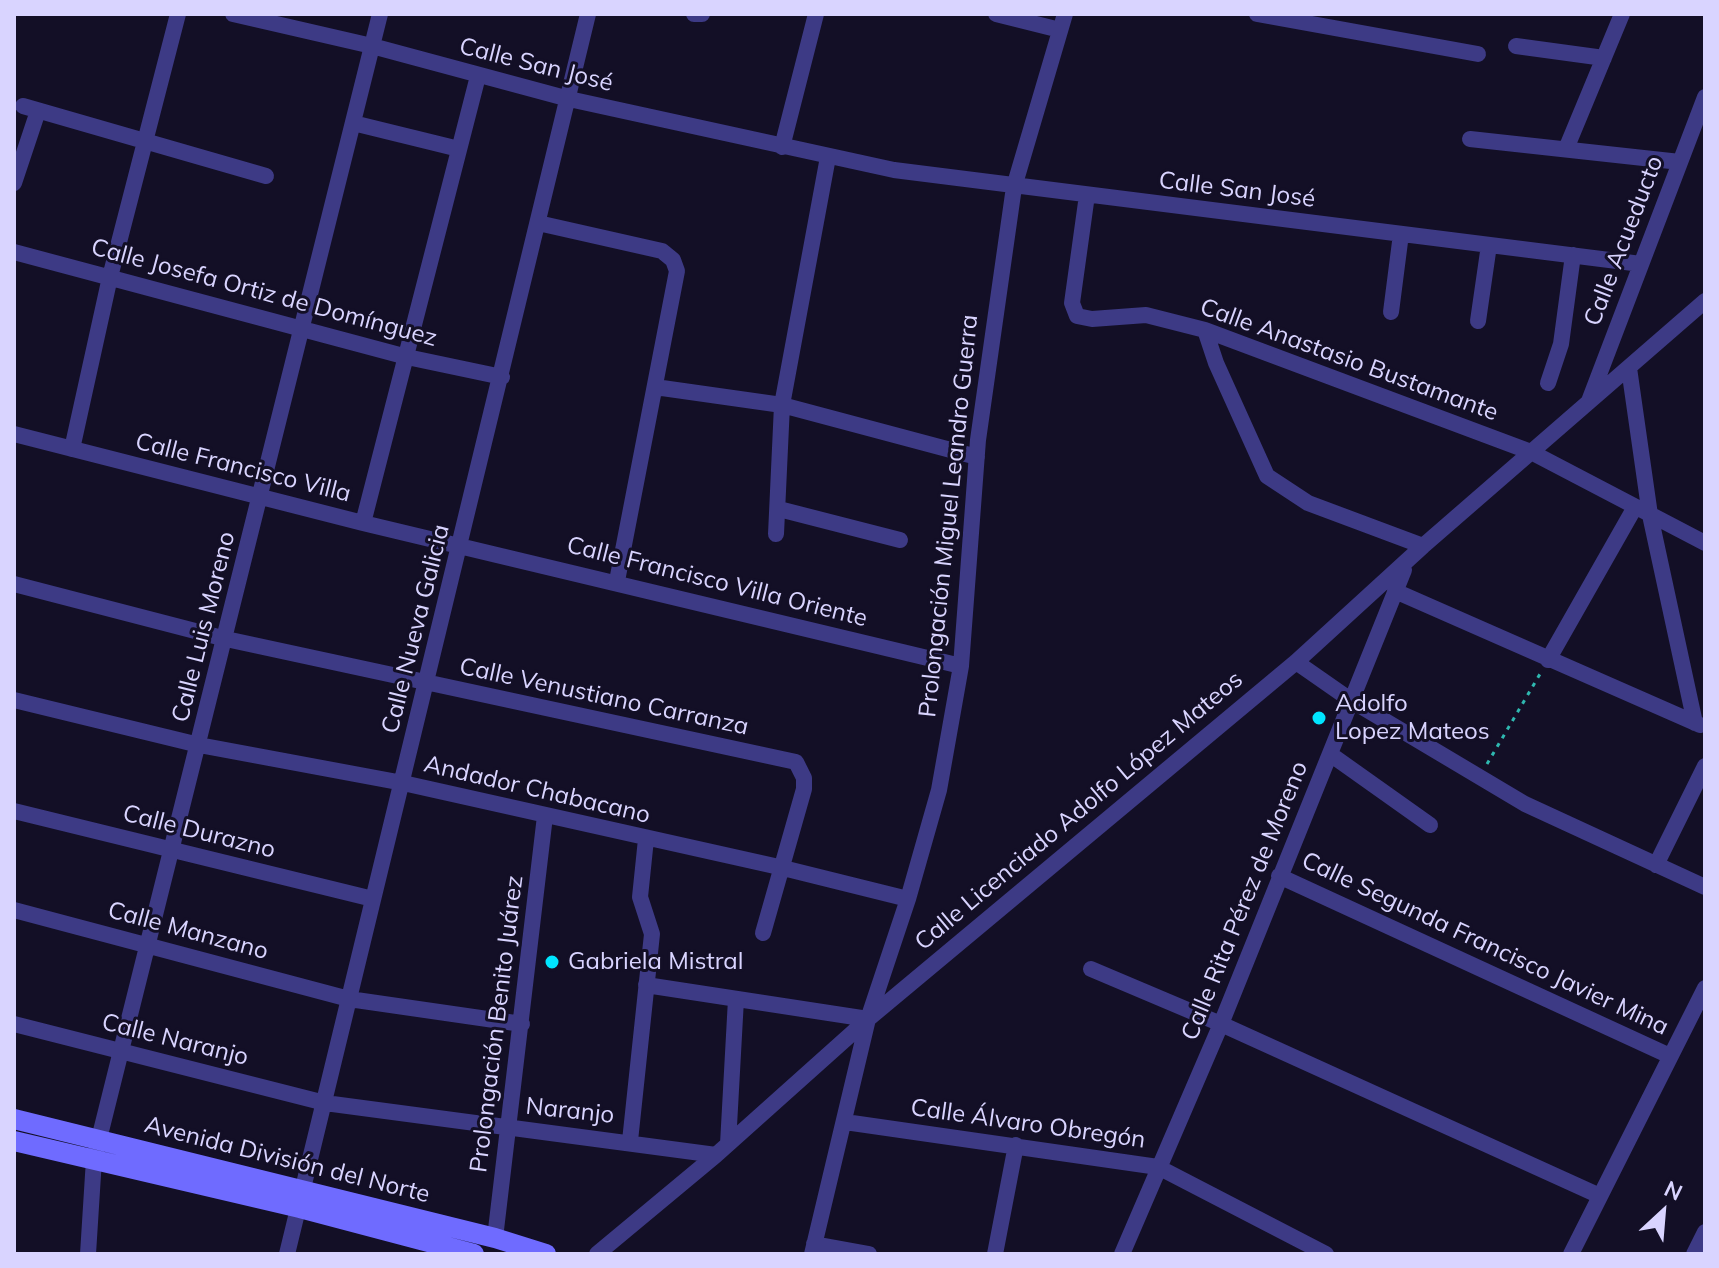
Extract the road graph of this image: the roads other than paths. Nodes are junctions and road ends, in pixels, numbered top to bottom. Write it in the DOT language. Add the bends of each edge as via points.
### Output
graph roads {
  1 [pos="178,14"];
  2 [pos="233,14"];
  3 [pos="380,14"];
  4 [pos="588,14"];
  5 [pos="694,14"];
  6 [pos="702,14"];
  7 [pos="816,14"];
  8 [pos="996,14"];
  9 [pos="1257,14"];
  10 [pos="1622,14"];
  11 [pos="1062,22"];
  12 [pos="372,46"];
  13 [pos="1516,46"];
  14 [pos="1478,54"];
  15 [pos="1604,58"];
  16 [pos="478,76"];
  17 [pos="569,99"];
  18 [pos="1704,102"];
  19 [pos="353,123"];
  20 [pos="1470,139"];
  21 [pos="145,142"];
  22 [pos="782,147"];
  23 [pos="459,149"];
  24 [pos="1566,149"];
  25 [pos="828,157"];
  26 [pos="1680,162"];
  27 [pos="266,176"];
  28 [pos="14,183"];
  29 [pos="1014,187"];
  30 [pos="1087,195"];
  31 [pos="538,223"];
  32 [pos="1401,234"];
  33 [pos="1489,245"];
  34 [pos="14,252"];
  35 [pos="1573,255"];
  36 [pos="1641,264"];
  37 [pos="110,277"];
  38 [pos="1705,301"];
  39 [pos="1391,312"];
  40 [pos="1478,321"];
  41 [pos="303,327"];
  42 [pos="1205,330"];
  43 [pos="407,357"];
  44 [pos="1629,368"];
  45 [pos="502,377"];
  46 [pos="1548,383"];
  47 [pos="655,387"];
  48 [pos="1589,402"];
  49 [pos="782,405"];
  50 [pos="14,434"];
  51 [pos="72,449"];
  52 [pos="1531,452"];
  53 [pos="977,457"];
  54 [pos="261,497"];
  55 [pos="779,509"];
  56 [pos="1642,511"];
  57 [pos="363,523"];
  58 [pos="776,534"];
  59 [pos="900,540"];
  60 [pos="1705,543"];
  61 [pos="462,544"];
  62 [pos="1423,546"];
  63 [pos="1406,564"];
  64 [pos="617,581"];
  65 [pos="14,584"];
  66 [pos="1395,591"];
  67 [pos="226,639"];
  68 [pos="1548,660"];
  69 [pos="1296,662"];
  70 [pos="961,666"];
  71 [pos="428,685"];
  72 [pos="14,700"];
  73 [pos="1352,701"];
  74 [pos="1700,725"];
  75 [pos="199,745"];
  76 [pos="1330,754"];
  77 [pos="1705,766"];
  78 [pos="403,783"];
  79 [pos="14,811"];
  80 [pos="545,816"];
  81 [pos="1430,825"];
  82 [pos="646,839"];
  83 [pos="172,850"];
  84 [pos="1656,865"];
  85 [pos="779,867"];
  86 [pos="1279,876"];
  87 [pos="1705,887"];
  88 [pos="373,899"];
  89 [pos="908,899"];
  90 [pos="14,910"];
  91 [pos="763,933"];
  92 [pos="148,944"];
  93 [pos="1091,969"];
  94 [pos="646,985"];
  95 [pos="1705,988"];
  96 [pos="349,999"];
  97 [pos="736,999"];
  98 [pos="868,1019"];
  99 [pos="14,1024"];
  100 [pos="522,1024"];
  101 [pos="1221,1024"];
  102 [pos="121,1050"];
  103 [pos="1670,1056"];
  104 [pos="325,1103"];
  105 [pos="14,1119"];
  106 [pos="845,1122"];
  107 [pos="509,1130"];
  108 [pos="14,1141"];
  109 [pos="630,1141"];
  110 [pos="1016,1145"];
  111 [pos="722,1149"];
  112 [pos="98,1150"];
  113 [pos="1158,1167"];
  114 [pos="1600,1196"];
  115 [pos="302,1200"];
  116 [pos="413,1219"];
  117 [pos="1705,1232"];
  118 [pos="495,1238"];
  119 [pos="411,1247"];
  120 [pos="813,1249"];
  121 [pos="88,1254"];
  122 [pos="287,1254"];
  123 [pos="474,1254"];
  124 [pos="546,1254"];
  125 [pos="597,1254"];
  126 [pos="869,1254"];
  127 [pos="995,1254"];
  128 [pos="1122,1254"];
  129 [pos="1326,1254"];
  130 [pos="1571,1254"];
  131 [pos="1694,1254"];
  1 -- 21 [label="street"];
  2 -- 12 [label="street, Calle San José"];
  3 -- 12 [label="street, Calle Luis Moreno"];
  4 -- 17 [label="street, Calle Nueva Galicia"];
  5 -- 6 [label="street"];
  7 -- 22 [label="street"];
  8 -- 11 [label="street"];
  9 -- 14 [label="street"];
  10 -- 15 [label="street"];
  11 -- 29 [label="street, Prolongación Miguel Leandro Guerra"];
  12 -- 16 [label="street, Calle San José"];
  12 -- 19 [label="street, Calle Luis Moreno"];
  13 -- 15 [label="street"];
  15 -- 24 [label="street"];
  16 -- 17 [label="street, Calle San José"];
  16 -- 23 [label="street"];
  17 -- 22 [label="street, Calle San José"];
  17 -- 31 [label="street, Calle Nueva Galicia"];
  18 -- 26 [label="street, Calle Acueducto"];
  19 -- 23 [label="street"];
  19 -- 41 [label="street, Calle Luis Moreno"];
  20 -- 24 [label="street"];
  21 -- 27 [label="street"];
  21 -- 28 [label="street" via="31,109"];
  21 -- 37 [label="street"];
  22 -- 25 [label="street, Calle San José"];
  23 -- 43 [label="street"];
  24 -- 26 [label="street"];
  25 -- 29 [label="street, Calle San José"];
  25 -- 49 [label="street"];
  26 -- 36 [label="street, Calle Acueducto"];
  29 -- 30 [label="street, Calle San José"];
  29 -- 53 [label="street, Prolongación Miguel Leandro Guerra"];
  30 -- 32 [label="street, Calle San José"];
  30 -- 42 [label="street, Calle Anastasio Bustamante" via="1072,303 1077,316 1146,315"];
  31 -- 45 [label="street, Calle Nueva Galicia"];
  31 -- 47 [label="street" via="662,251 673,260 677,271"];
  32 -- 33 [label="street, Calle San José"];
  32 -- 39 [label="street"];
  33 -- 35 [label="street, Calle San José"];
  33 -- 40 [label="street"];
  34 -- 37 [label="street, Calle Josefa Ortiz de Domínguez"];
  35 -- 36 [label="street, Calle San José"];
  35 -- 46 [label="street" via="1561,344"];
  36 -- 48 [label="street, Calle Acueducto"];
  37 -- 41 [label="street, Calle Josefa Ortiz de Domínguez"];
  37 -- 51 [label="street"];
  38 -- 44 [label="street, Calle Licenciado Adolfo López Mateos"];
  41 -- 43 [label="street, Calle Josefa Ortiz de Domínguez"];
  41 -- 54 [label="street, Calle Luis Moreno"];
  42 -- 52 [label="street, Calle Anastasio Bustamante"];
  42 -- 62 [label="street" via="1267,476 1308,503"];
  43 -- 45 [label="street, Calle Josefa Ortiz de Domínguez"];
  43 -- 57 [label="street"];
  44 -- 48 [label="street, Calle Licenciado Adolfo López Mateos"];
  44 -- 56 [label="street"];
  45 -- 61 [label="street, Calle Nueva Galicia"];
  47 -- 49 [label="street"];
  47 -- 64 [label="street"];
  48 -- 52 [label="street, Calle Licenciado Adolfo López Mateos"];
  49 -- 53 [label="street"];
  49 -- 55 [label="street"];
  50 -- 51 [label="street, Calle Francisco Villa"];
  51 -- 54 [label="street, Calle Francisco Villa"];
  52 -- 56 [label="street, Calle Anastasio Bustamante"];
  52 -- 62 [label="street, Calle Licenciado Adolfo López Mateos"];
  53 -- 70 [label="street, Prolongación Miguel Leandro Guerra"];
  54 -- 57 [label="street, Calle Francisco Villa"];
  54 -- 67 [label="street, Calle Luis Moreno"];
  55 -- 58 [label="street"];
  55 -- 59 [label="street"];
  56 -- 60 [label="street, Calle Anastasio Bustamante"];
  56 -- 68 [label="street"];
  56 -- 74 [label="street"];
  57 -- 61 [label="street, Calle Francisco Villa"];
  61 -- 64 [label="street, Calle Francisco Villa Oriente"];
  61 -- 71 [label="street, Calle Nueva Galicia"];
  62 -- 63 [label="street, Calle Licenciado Adolfo López Mateos"];
  63 -- 66 [label="street, Calle Rita Pérez de Moreno"];
  63 -- 69 [label="street, Calle Licenciado Adolfo López Mateos"];
  64 -- 70 [label="street, Calle Francisco Villa Oriente"];
  65 -- 67 [label="street, Calle Venustiano Carranza"];
  66 -- 68 [label="street"];
  66 -- 73 [label="street, Calle Rita Pérez de Moreno"];
  67 -- 71 [label="street, Calle Venustiano Carranza"];
  67 -- 75 [label="street, Calle Luis Moreno"];
  68 -- 74 [label="street"];
  69 -- 73 [label="street"];
  69 -- 98 [label="street, Calle Licenciado Adolfo López Mateos"];
  70 -- 89 [label="street, Prolongación Miguel Leandro Guerra" via="939,790"];
  71 -- 78 [label="street, Calle Nueva Galicia"];
  71 -- 85 [label="street, Calle Venustiano Carranza" via="796,762 804,789"];
  72 -- 75 [label="street, Andador Chabacano"];
  73 -- 76 [label="street, Calle Rita Pérez de Moreno"];
  73 -- 84 [label="street" via="1525,804"];
  75 -- 78 [label="street, Andador Chabacano"];
  75 -- 83 [label="street, Calle Luis Moreno"];
  76 -- 81 [label="street"];
  76 -- 86 [label="street, Calle Rita Pérez de Moreno"];
  77 -- 84 [label="street"];
  78 -- 80 [label="street, Andador Chabacano"];
  78 -- 88 [label="street, Calle Nueva Galicia"];
  79 -- 83 [label="street, Calle Durazno"];
  80 -- 82 [label="street, Andador Chabacano"];
  80 -- 100 [label="street, Prolongación Benito Juárez"];
  82 -- 85 [label="street, Andador Chabacano"];
  82 -- 94 [label="street" via="640,897 652,934"];
  83 -- 88 [label="street, Calle Durazno"];
  83 -- 92 [label="street, Calle Luis Moreno"];
  84 -- 87 [label="street"];
  85 -- 89 [label="street, Andador Chabacano"];
  85 -- 91 [label="street"];
  86 -- 101 [label="street, Calle Rita Pérez de Moreno"];
  86 -- 103 [label="street, Calle Segunda Francisco Javier Mina"];
  88 -- 96 [label="street, Calle Nueva Galicia"];
  89 -- 98 [label="street, Prolongación Miguel Leandro Guerra"];
  90 -- 92 [label="street, Calle Manzano"];
  92 -- 96 [label="street, Calle Manzano"];
  92 -- 102 [label="street, Calle Luis Moreno"];
  93 -- 101 [label="street"];
  94 -- 97 [label="street"];
  94 -- 109 [label="street"];
  95 -- 103 [label="street"];
  96 -- 100 [label="street, Calle Manzano"];
  96 -- 104 [label="street, Calle Nueva Galicia"];
  97 -- 98 [label="street"];
  97 -- 111 [label="street"];
  98 -- 106 [label="street, Prolongación Miguel Leandro Guerra"];
  98 -- 111 [label="street, Calle Licenciado Adolfo López Mateos"];
  99 -- 102 [label="street, Calle Naranjo"];
  100 -- 107 [label="street, Prolongación Benito Juárez"];
  101 -- 113 [label="street, Calle Rita Pérez de Moreno"];
  101 -- 114 [label="street"];
  102 -- 104 [label="street, Calle Naranjo"];
  102 -- 112 [label="street, Calle Luis Moreno"];
  103 -- 114 [label="street"];
  104 -- 107 [label="street, Naranjo"];
  104 -- 115 [label="street, Calle Nueva Galicia"];
  105 -- 112 [label="street, Avenida División del Norte"];
  106 -- 110 [label="street, Calle Álvaro Obregón"];
  106 -- 120 [label="street, Prolongación Miguel Leandro Guerra"];
  107 -- 109 [label="street, Naranjo"];
  107 -- 118 [label="street, Prolongación Benito Juárez"];
  108 -- 112 [label="street, Avenida División del Norte"];
  109 -- 111 [label="street, Naranjo"];
  110 -- 113 [label="street, Calle Álvaro Obregón"];
  110 -- 127 [label="street"];
  111 -- 125 [label="street, Calle Licenciado Adolfo López Mateos"];
  112 -- 115 [label="street, Avenida División del Norte"];
  112 -- 121 [label="street, Calle Luis Moreno"];
  113 -- 128 [label="street, Calle Rita Pérez de Moreno"];
  113 -- 129 [label="street, Calle Álvaro Obregón"];
  114 -- 130 [label="street"];
  115 -- 116 [label="street, Avenida División del Norte"];
  115 -- 119 [label="street, Avenida División del Norte"];
  115 -- 122 [label="street, Calle Nueva Galicia"];
  116 -- 118 [label="street, Avenida División del Norte"];
  116 -- 119 [label="street"];
  117 -- 131 [label="street"];
  118 -- 124 [label="street, Avenida División del Norte"];
  119 -- 123 [label="street, Avenida División del Norte"];
  120 -- 126 [label="street"];
}
